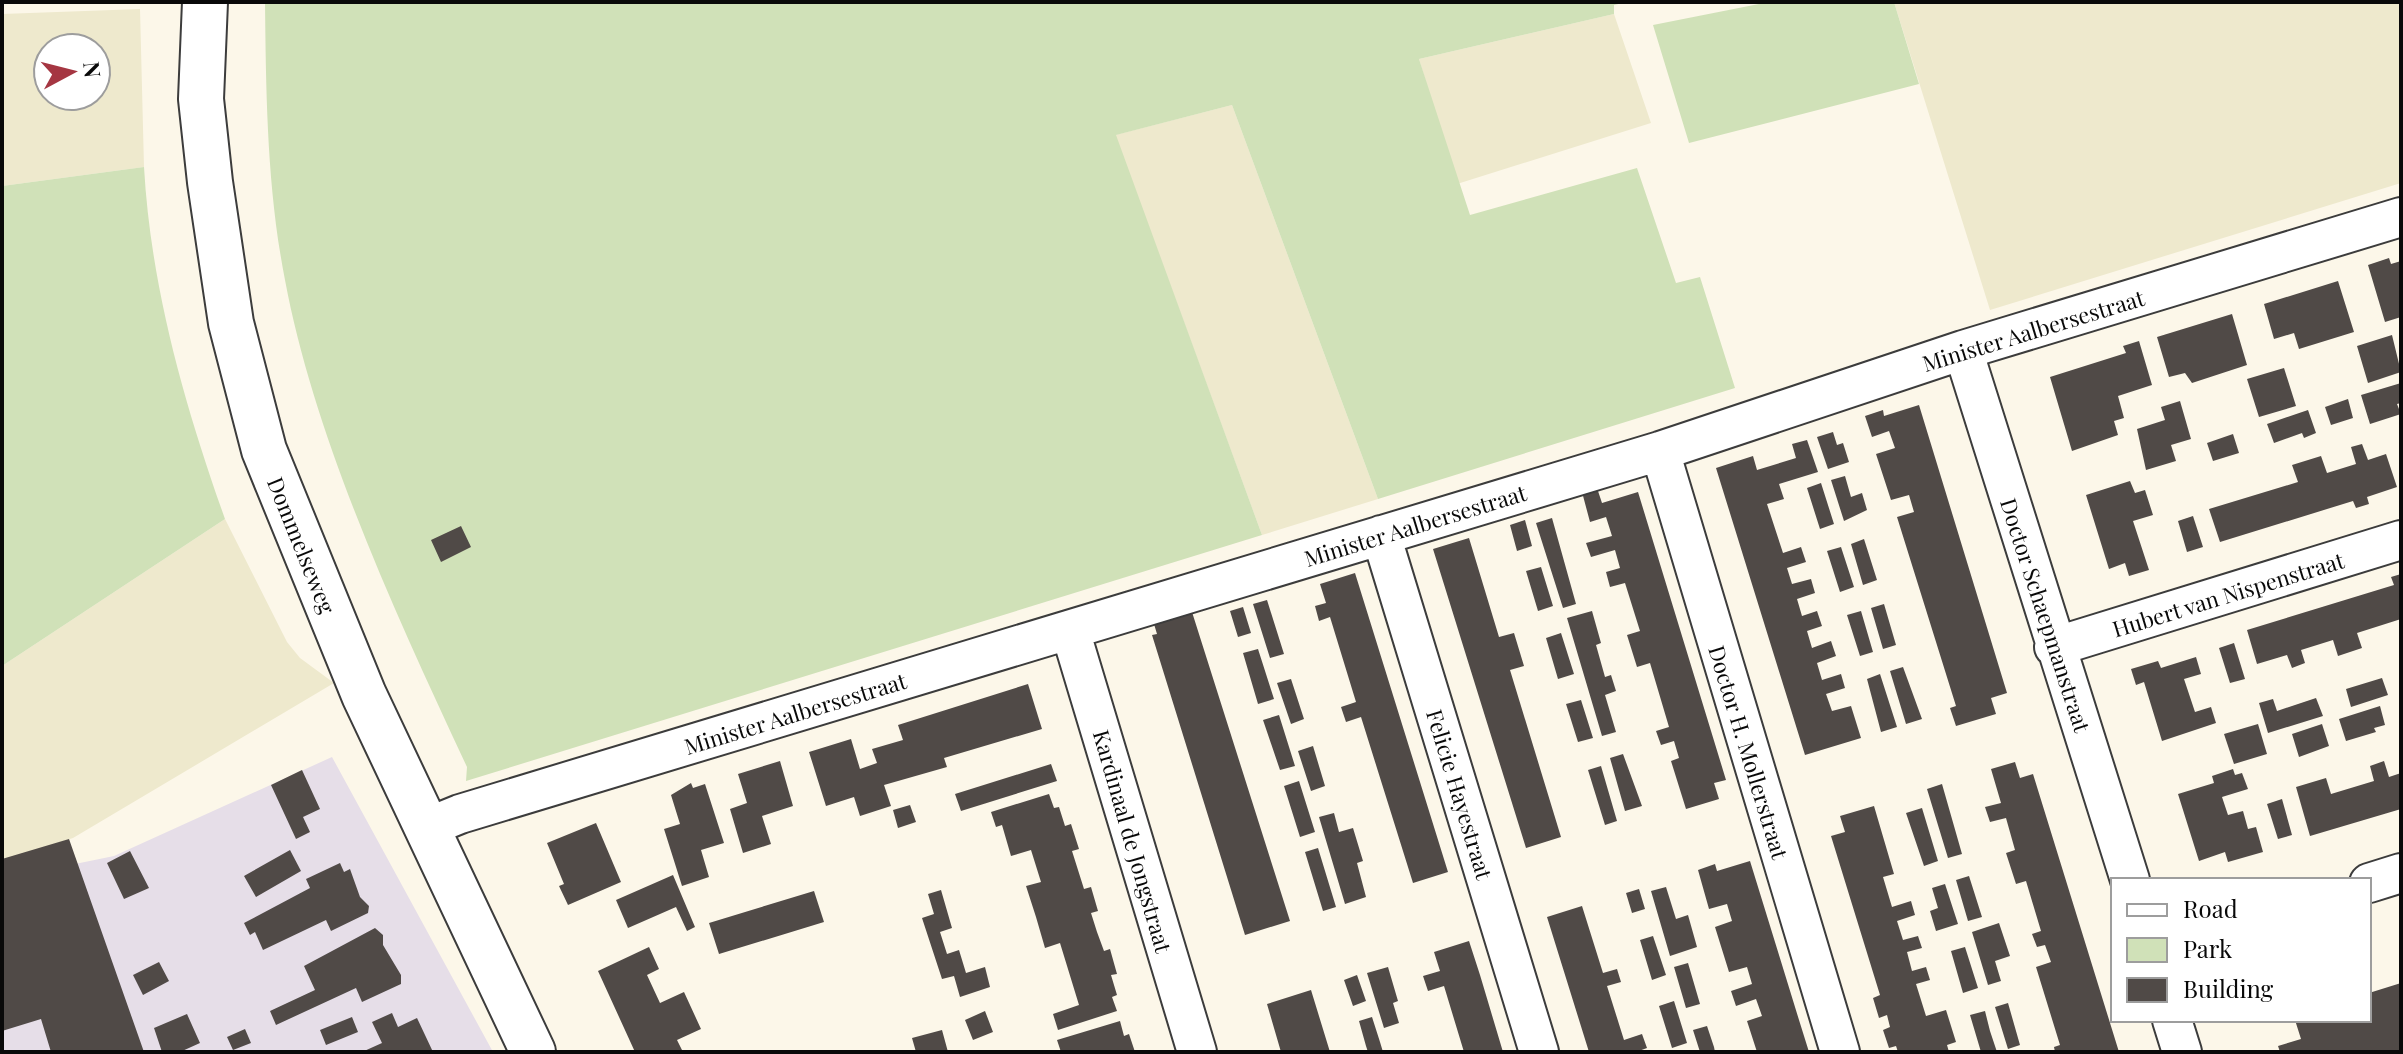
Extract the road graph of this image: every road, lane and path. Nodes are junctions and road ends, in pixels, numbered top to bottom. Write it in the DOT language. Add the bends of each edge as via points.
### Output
graph roads {
  1 [pos="205,2"];
  2 [pos="2401,217"];
  3 [pos="1963,350"];
  4 [pos="1660,451"];
  5 [pos="1381,535"];
  6 [pos="2401,540"];
  7 [pos="1070,630"];
  8 [pos="2054,647"];
  9 [pos="428,827"];
  10 [pos="2401,873"];
  11 [pos="2129,878"];
  12 [pos="2371,882"];
  13 [pos="2173,1022"];
  14 [pos="533,1052"];
  15 [pos="1197,1052"];
  16 [pos="1539,1052"];
  17 [pos="1840,1052"];
  18 [pos="2182,1052"];
  1 -- 9 [label="street, Dommelseweg" via="201,99 210,182 231,323 260,436 328,610"];
  2 -- 3 [label="street, Minister Aalbersestraat"];
  3 -- 4 [label="street, Minister Aalbersestraat"];
  3 -- 8 [label="street, Doctor Schaepmanstraat"];
  4 -- 5 [label="street, Minister Aalbersestraat"];
  4 -- 17 [label="street, Doctor H. Mollerstraat"];
  5 -- 7 [label="street, Minister Aalbersestraat"];
  5 -- 16 [label="street, Felicie Hayestraat"];
  6 -- 8 [label="street, Hubert van Nispenstraat"];
  7 -- 9 [label="street, Minister Aalbersestraat"];
  7 -- 15 [label="street, Kardinaal de Jongstraat"];
  8 -- 11 [label="street, Doctor Schaepmanstraat"];
  9 -- 14 [label="street, Dommelseweg"];
  10 -- 12 [label="street"];
  13 -- 18 [label="street"];
}
